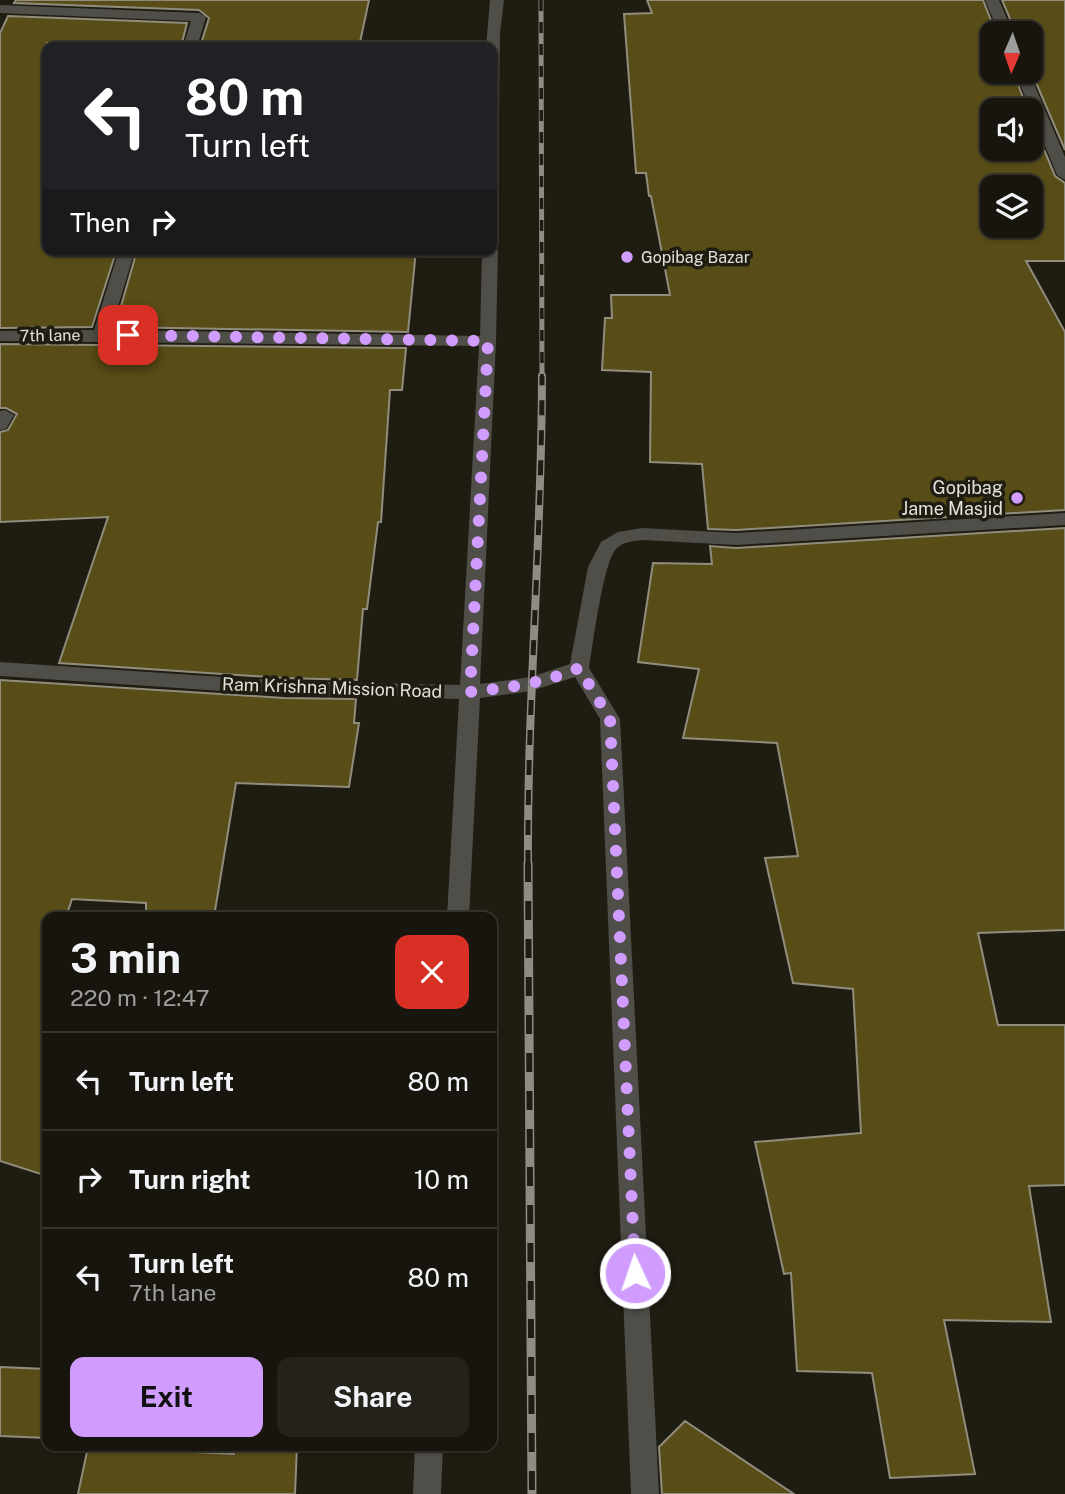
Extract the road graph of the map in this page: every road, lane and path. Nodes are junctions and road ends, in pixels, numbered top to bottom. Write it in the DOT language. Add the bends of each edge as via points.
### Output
graph roads {
  1 [pos="497,0"];
  2 [pos="992,0"];
  3 [pos="0,9"];
  4 [pos="1001,21"];
  5 [pos="192,42"];
  6 [pos="493,42"];
  7 [pos="1027,84"];
  8 [pos="1065,175"];
  9 [pos="125,256"];
  10 [pos="490,256"];
  11 [pos="101,335"];
  12 [pos="0,336"];
  13 [pos="488,341"];
  14 [pos="1065,519"];
  15 [pos="579,668"];
  16 [pos="0,669"];
  17 [pos="470,692"];
  18 [pos="457,912"];
  19 [pos="429,1451"];
  20 [pos="427,1494"];
  21 [pos="645,1494"];
  1 -- 6 [label="street"];
  2 -- 4 [label="street"];
  3 -- 5 [label="street" via="199,17"];
  7 -- 8 [label="street"];
  9 -- 11 [label="street, 7th lane"];
  10 -- 13 [label="street"];
  11 -- 12 [label="street, 7th lane"];
  11 -- 13 [label="street, 7th lane"];
  13 -- 17 [label="street"];
  14 -- 15 [label="street" via="736,539 625,536 608,546 598,568"];
  15 -- 17 [label="street, Ram Krishna Mission Road"];
  15 -- 21 [label="street" via="610,719"];
  16 -- 17 [label="street, Ram Krishna Mission Road" via="306,690"];
  17 -- 18 [label="street"];
  19 -- 20 [label="street"];
}
